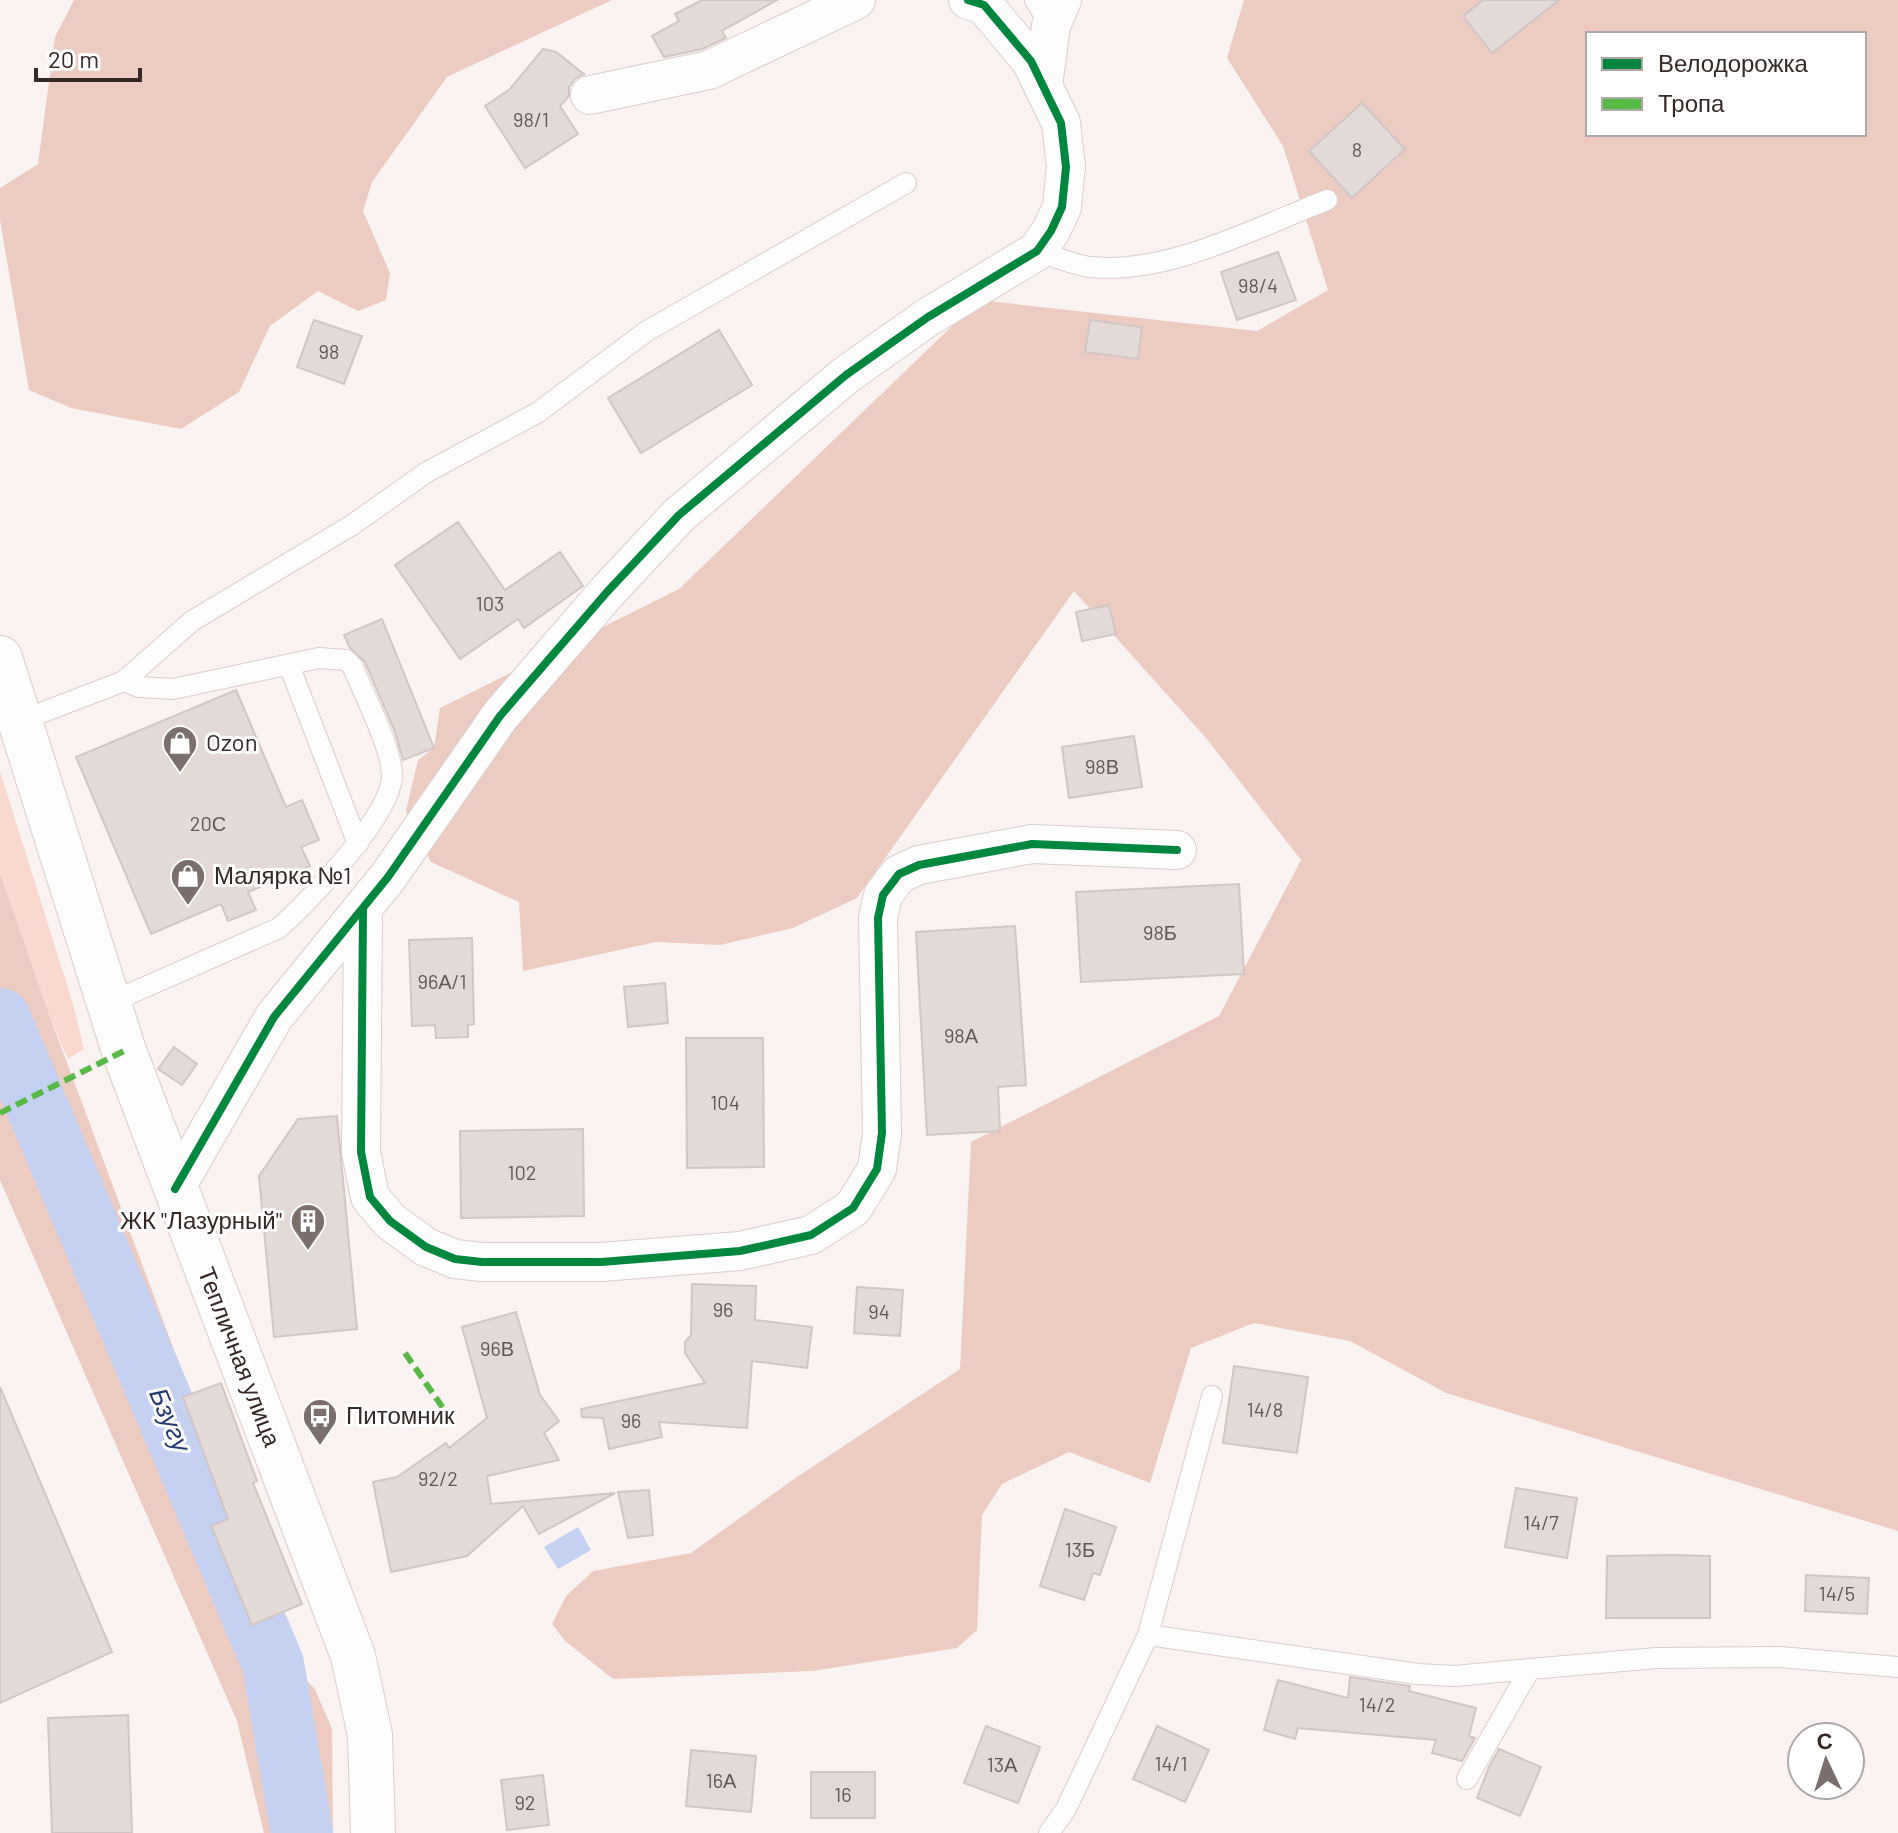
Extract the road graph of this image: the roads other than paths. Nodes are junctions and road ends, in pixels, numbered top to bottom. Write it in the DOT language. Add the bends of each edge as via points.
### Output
graph roads {
  1 [pos="856,0"];
  2 [pos="968,0"];
  3 [pos="1049,9"];
  4 [pos="1043,86"];
  5 [pos="590,95"];
  6 [pos="906,183"];
  7 [pos="1327,200"];
  8 [pos="1037,251"];
  9 [pos="0,658"];
  10 [pos="289,665"];
  11 [pos="124,681"];
  12 [pos="20,721"];
  13 [pos="358,844"];
  14 [pos="1177,850"];
  15 [pos="363,910"];
  16 [pos="109,1003"];
  17 [pos="175,1189"];
  18 [pos="1212,1396"];
  19 [pos="1148,1635"];
  20 [pos="1898,1667"];
  21 [pos="1530,1669"];
  22 [pos="1467,1779"];
  23 [pos="373,1833"];
  24 [pos="1049,1833"];
  1 -- 5 [label="street" via="709,70"];
  2 -- 4 [label="street" via="984,5 1031,61"];
  3 -- 4 [label="street"];
  4 -- 8 [label="street" via="1061,123 1066,167 1062,207"];
  6 -- 11 [label="lane" via="647,331 537,413 427,472 352,525 192,621"];
  7 -- 8 [label="lane" via="1148,265 1089,267"];
  8 -- 15 [label="street" via="846,375 679,515 500,716"];
  9 -- 12 [label="street, Тепличная улица"];
  10 -- 11 [label="lane" via="173,689"];
  10 -- 13 [label="lane"];
  10 -- 13 [label="lane" via="319,658 346,660 390,760 389,793"];
  11 -- 12 [label="lane"];
  12 -- 16 [label="street, Тепличная улица"];
  13 -- 16 [label="lane" via="279,928"];
  14 -- 15 [label="street" via="1032,844 919,865 899,874 883,895 878,918 882,1133 877,1169 853,1208 811,1235 740,1251 601,1262 455,1259 426,1247 390,1221 370,1197 361,1152"];
  15 -- 17 [label="street" via="274,1017"];
  16 -- 17 [label="street, Тепличная улица"];
  17 -- 23 [label="street, Тепличная улица" via="353,1656 370,1735"];
  18 -- 19 [label="lane"];
  19 -- 21 [label="lane" via="1418,1674"];
  19 -- 24 [label="lane" via="1066,1809"];
  20 -- 21 [label="lane" via="1779,1657 1657,1658"];
  21 -- 22 [label="lane"];
}
